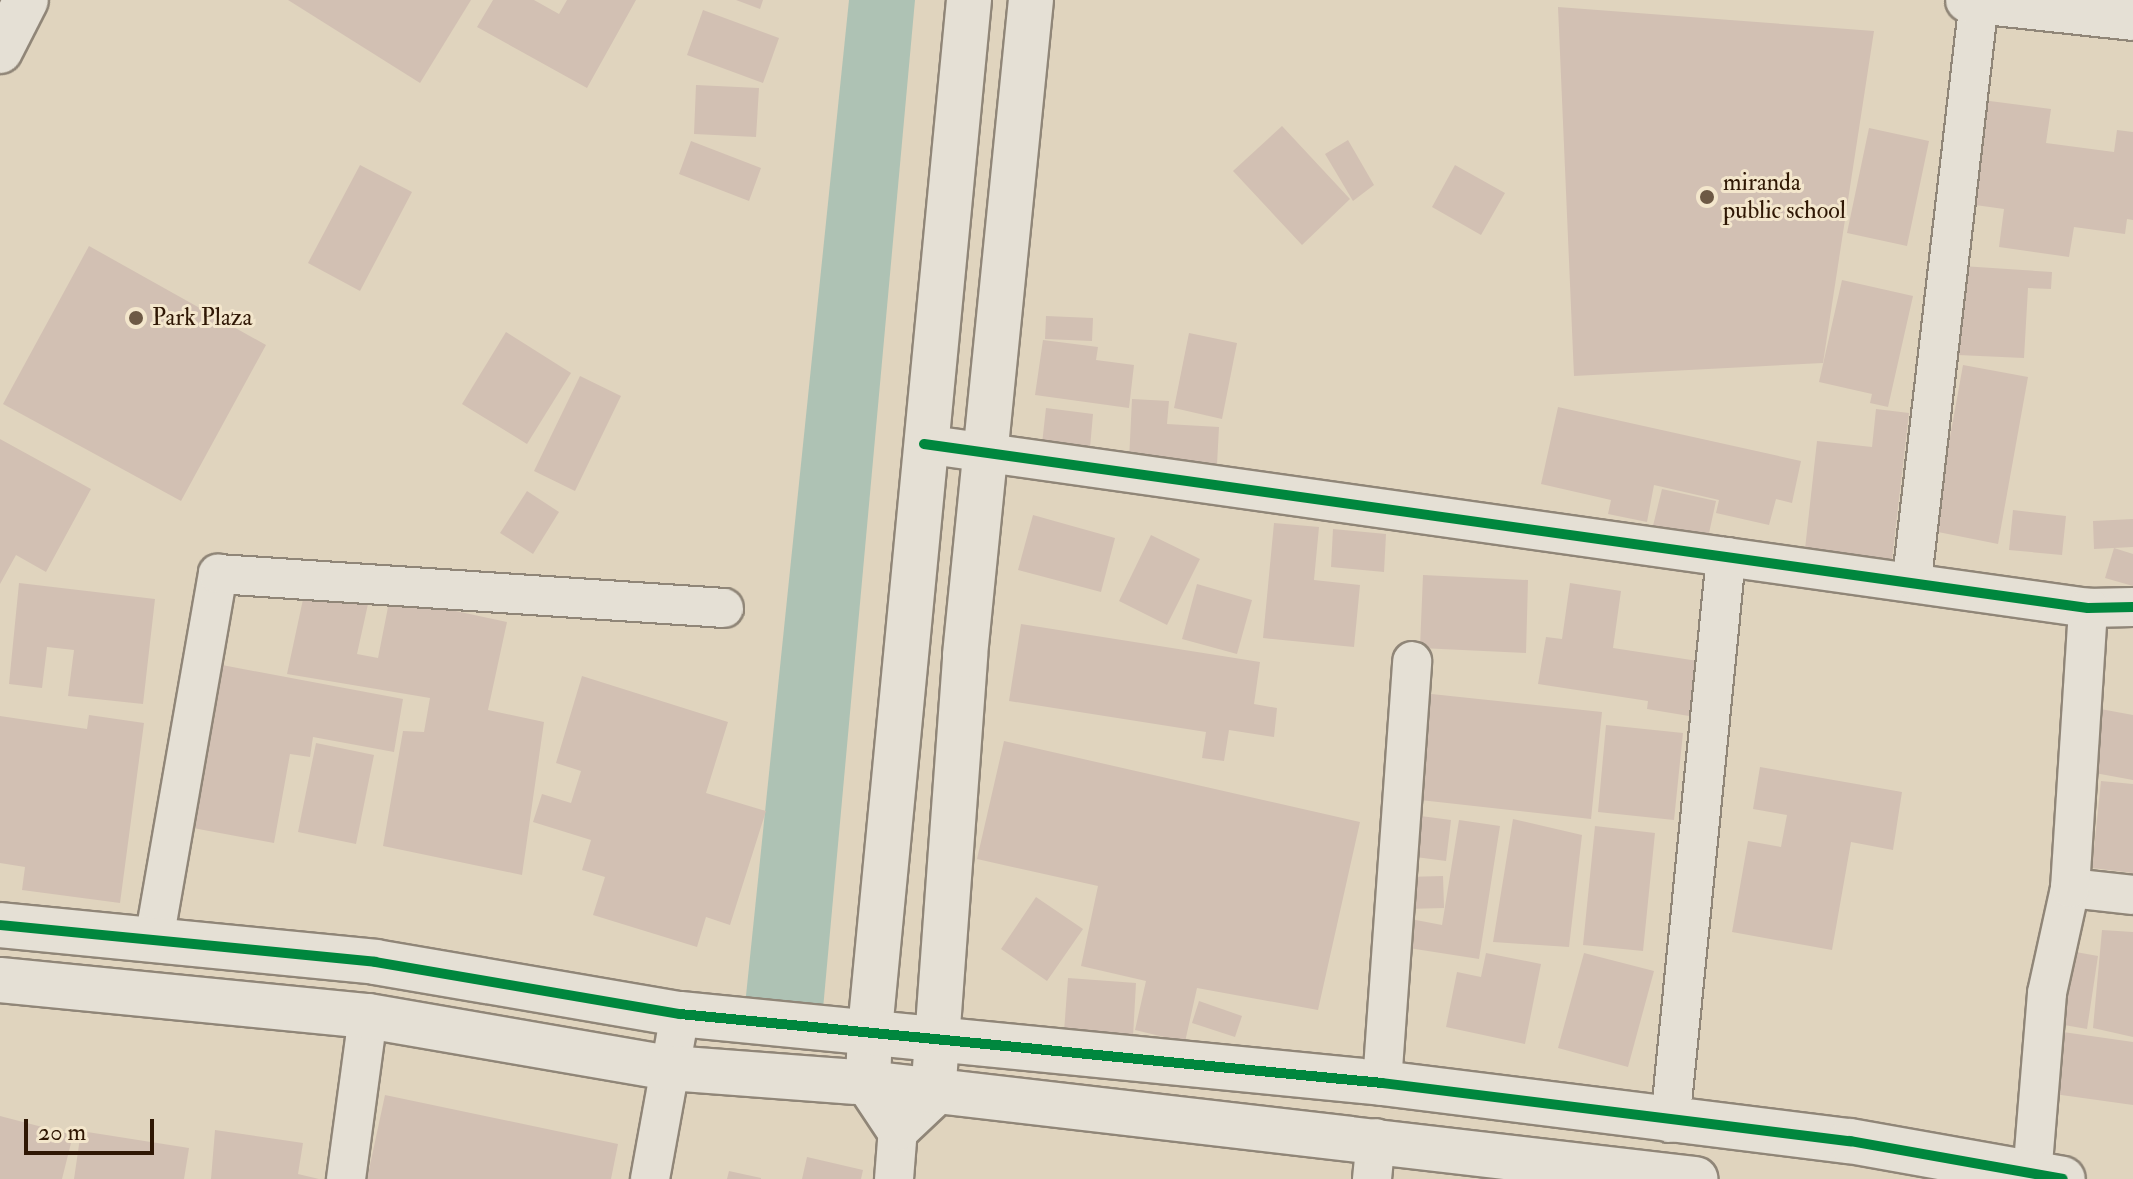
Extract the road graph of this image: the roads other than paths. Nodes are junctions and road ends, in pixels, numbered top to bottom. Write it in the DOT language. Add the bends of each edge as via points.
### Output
graph roads {
  1 [pos="26,0"];
  2 [pos="969,0"];
  3 [pos="1031,0"];
  4 [pos="1974,1"];
  5 [pos="2075,6"];
  6 [pos="2133,18"];
  7 [pos="0,51"];
  8 [pos="924,444"];
  9 [pos="984,452"];
  10 [pos="1726,557"];
  11 [pos="1912,579"];
  12 [pos="2133,607"];
  13 [pos="724,608"];
  14 [pos="2088,608"];
  15 [pos="1412,661"];
  16 [pos="2070,888"];
  17 [pos="2133,895"];
  18 [pos="0,925"];
  19 [pos="154,940"];
  20 [pos="290,954"];
  21 [pos="0,980"];
  22 [pos="282,1007"];
  23 [pos="680,1014"];
  24 [pos="368,1016"];
  25 [pos="870,1030"];
  26 [pos="939,1041"];
  27 [pos="670,1068"];
  28 [pos="868,1083"];
  29 [pos="1382,1083"];
  30 [pos="933,1095"];
  31 [pos="1670,1123"];
  32 [pos="898,1128"];
  33 [pos="1374,1158"];
  34 [pos="1648,1176"];
  35 [pos="2048,1177"];
  36 [pos="346,1179"];
  37 [pos="650,1179"];
  38 [pos="894,1179"];
  39 [pos="1695,1179"];
  1 -- 7 [label="street"];
  2 -- 8 [label="street"];
  3 -- 9 [label="street"];
  4 -- 5 [label="street"];
  4 -- 11 [label="street"];
  5 -- 6 [label="street"];
  8 -- 9 [label="street"];
  8 -- 25 [label="street"];
  9 -- 10 [label="street"];
  9 -- 26 [label="street"];
  10 -- 11 [label="street"];
  10 -- 31 [label="street"];
  11 -- 14 [label="street"];
  12 -- 14 [label="street"];
  13 -- 19 [label="street" via="218,574"];
  14 -- 16 [label="street"];
  15 -- 29 [label="street"];
  16 -- 17 [label="street"];
  16 -- 35 [label="street" via="2047,993"];
  18 -- 19 [label="street"];
  19 -- 20 [label="street"];
  20 -- 22 [label="street"];
  20 -- 23 [label="street"];
  21 -- 22 [label="street"];
  22 -- 24 [label="street"];
  23 -- 25 [label="street"];
  23 -- 27 [label="street"];
  24 -- 27 [label="street"];
  24 -- 36 [label="street"];
  25 -- 26 [label="street"];
  25 -- 28 [label="street"];
  26 -- 29 [label="street"];
  26 -- 30 [label="street"];
  27 -- 28 [label="street"];
  27 -- 37 [label="street"];
  28 -- 30 [label="street"];
  28 -- 32 [label="street"];
  29 -- 31 [label="street"];
  30 -- 32 [label="street"];
  30 -- 33 [label="street"];
  31 -- 35 [label="street" via="1850,1141"];
  32 -- 38 [label="street"];
  33 -- 34 [label="street"];
  34 -- 39 [label="street"];
}
